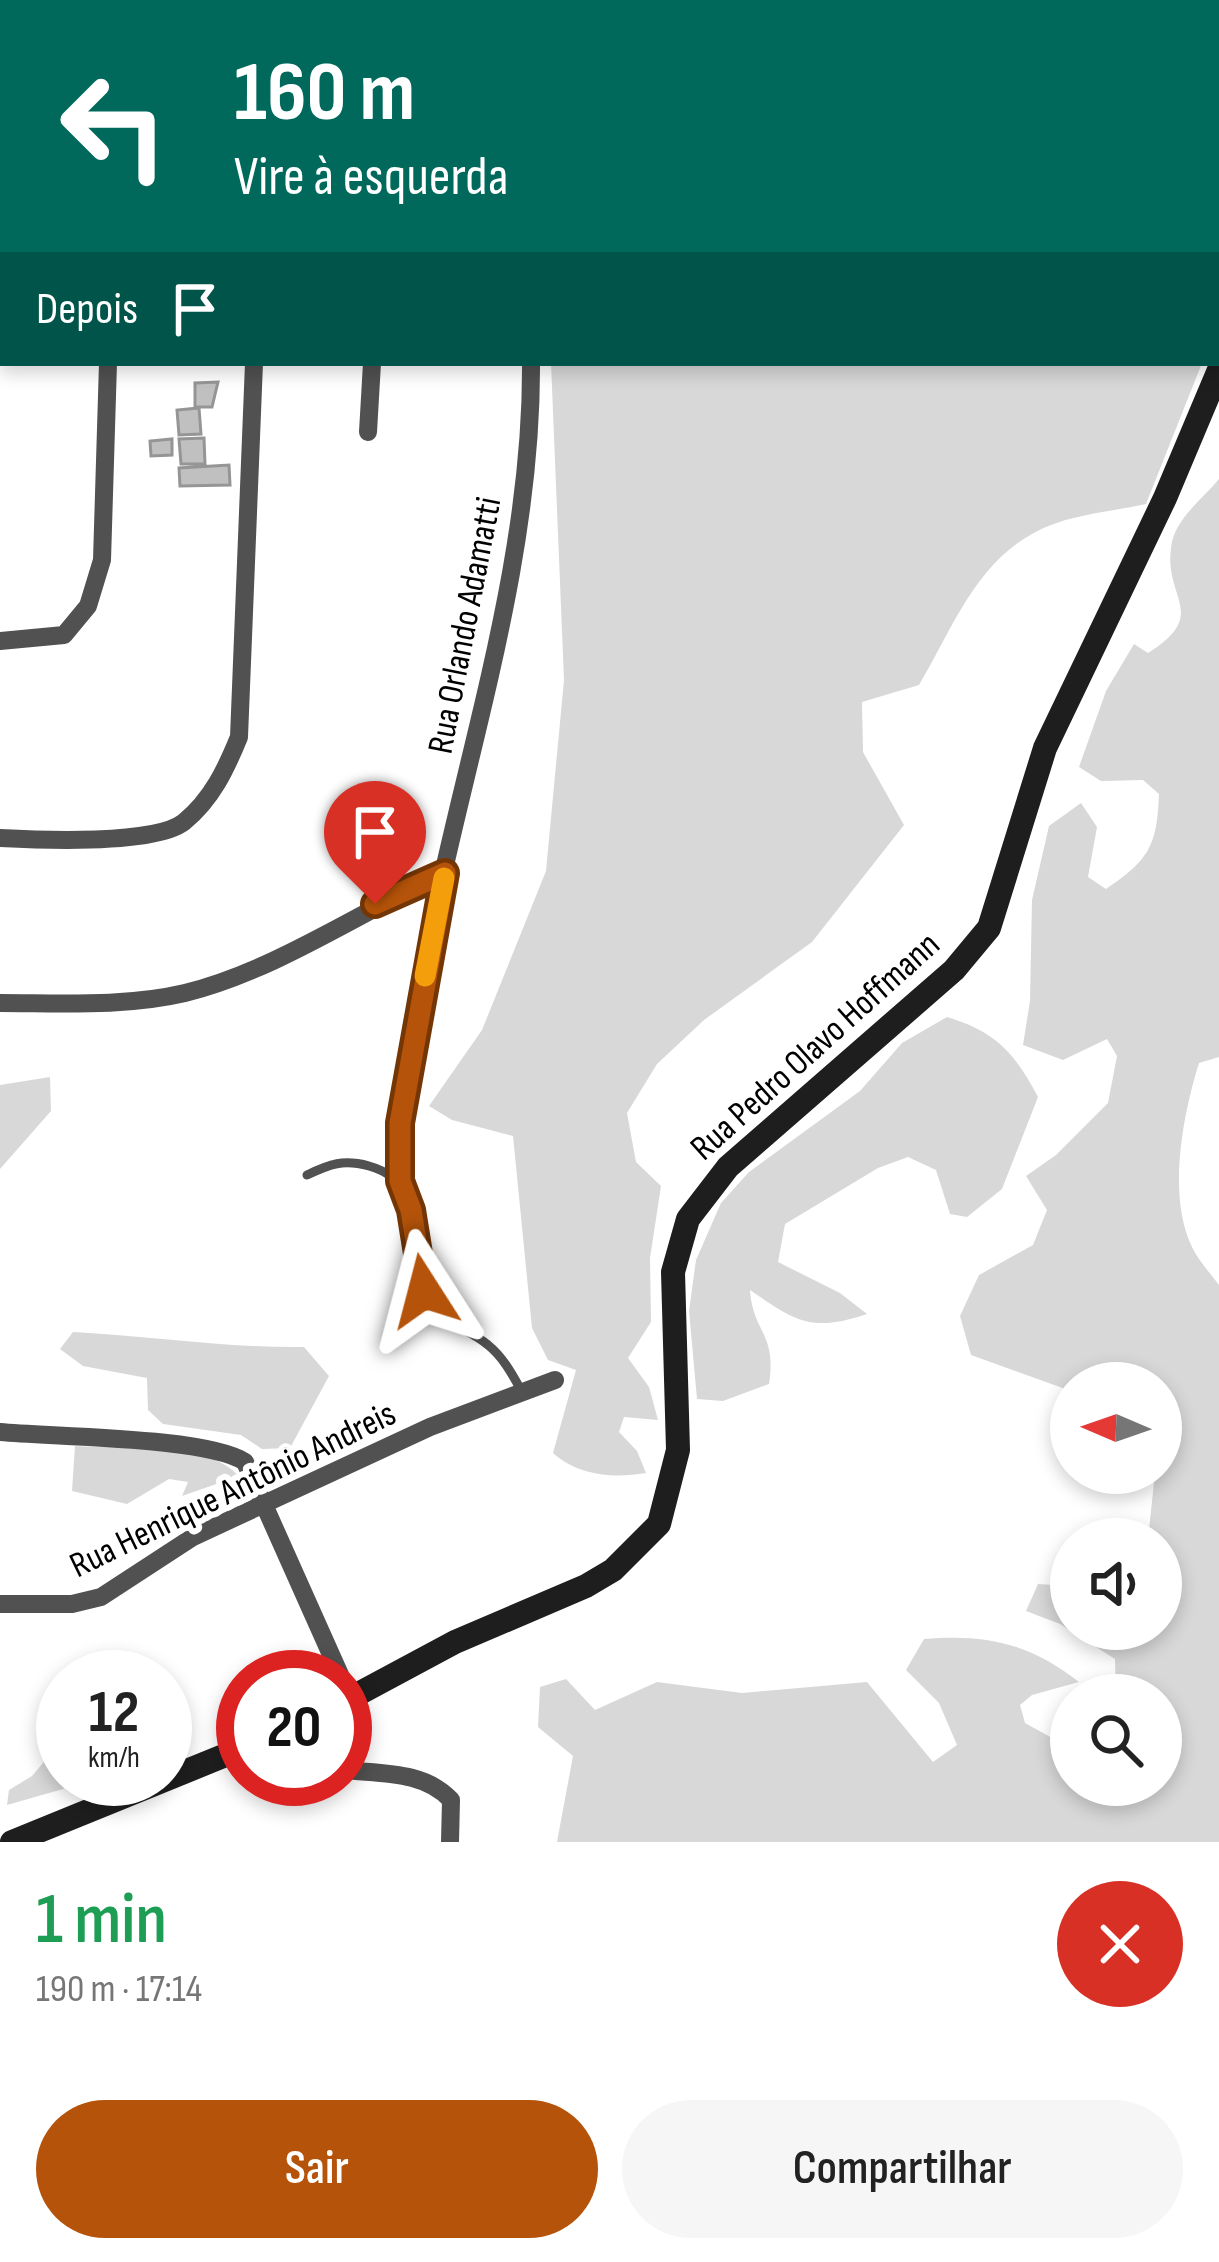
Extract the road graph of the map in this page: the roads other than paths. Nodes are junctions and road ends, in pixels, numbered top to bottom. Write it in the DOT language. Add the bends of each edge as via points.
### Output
graph roads {
  1 [pos="108,366"];
  2 [pos="254,366"];
  3 [pos="372,366"];
  4 [pos="530,366"];
  5 [pos="1219,370"];
  6 [pos="368,432"];
  7 [pos="0,641"];
  8 [pos="0,838"];
  9 [pos="445,873"];
  10 [pos="0,1003"];
  11 [pos="307,1174"];
  12 [pos="400,1181"];
  13 [pos="555,1380"];
  14 [pos="521,1390"];
  15 [pos="0,1432"];
  16 [pos="266,1508"];
  17 [pos="0,1604"];
  18 [pos="327,1650"];
  19 [pos="372,1679"];
  20 [pos="216,1762"];
  21 [pos="372,1773"];
  22 [pos="12,1842"];
  23 [pos="450,1842"];
  1 -- 7 [label="street" via="102,560 88,606 64,634"];
  2 -- 8 [label="street" via="239,737 222,780 181,825 112,839"];
  3 -- 6 [label="street"];
  4 -- 9 [label="street, Rua Orlando Adamatti" via="523,502"];
  5 -- 19 [label="street, Rua Pedro Olavo Hoffmann" via="1045,748 989,928 954,970 728,1167 688,1219 673,1272 678,1450 659,1524 586,1586"];
  9 -- 10 [label="street" via="301,946 180,994"];
  9 -- 12 [label="street, Rua Orlando Adamatti" via="407,1067"];
  11 -- 12 [label="lane" via="346,1162"];
  12 -- 14 [label="lane, Rua Orlando Adamatti" via="434,1310 488,1345"];
  13 -- 14 [label="street, Rua Henrique Antônio Andreis"];
  14 -- 16 [label="street, Rua Henrique Antônio Andreis"];
  15 -- 16 [label="street" via="219,1449 245,1462"];
  16 -- 17 [label="street, Rua Henrique Antônio Andreis" via="193,1537 101,1598"];
  16 -- 18 [label="street"];
  20 -- 22 [label="street"];
  21 -- 23 [label="street" via="438,1786 451,1801"];
}
